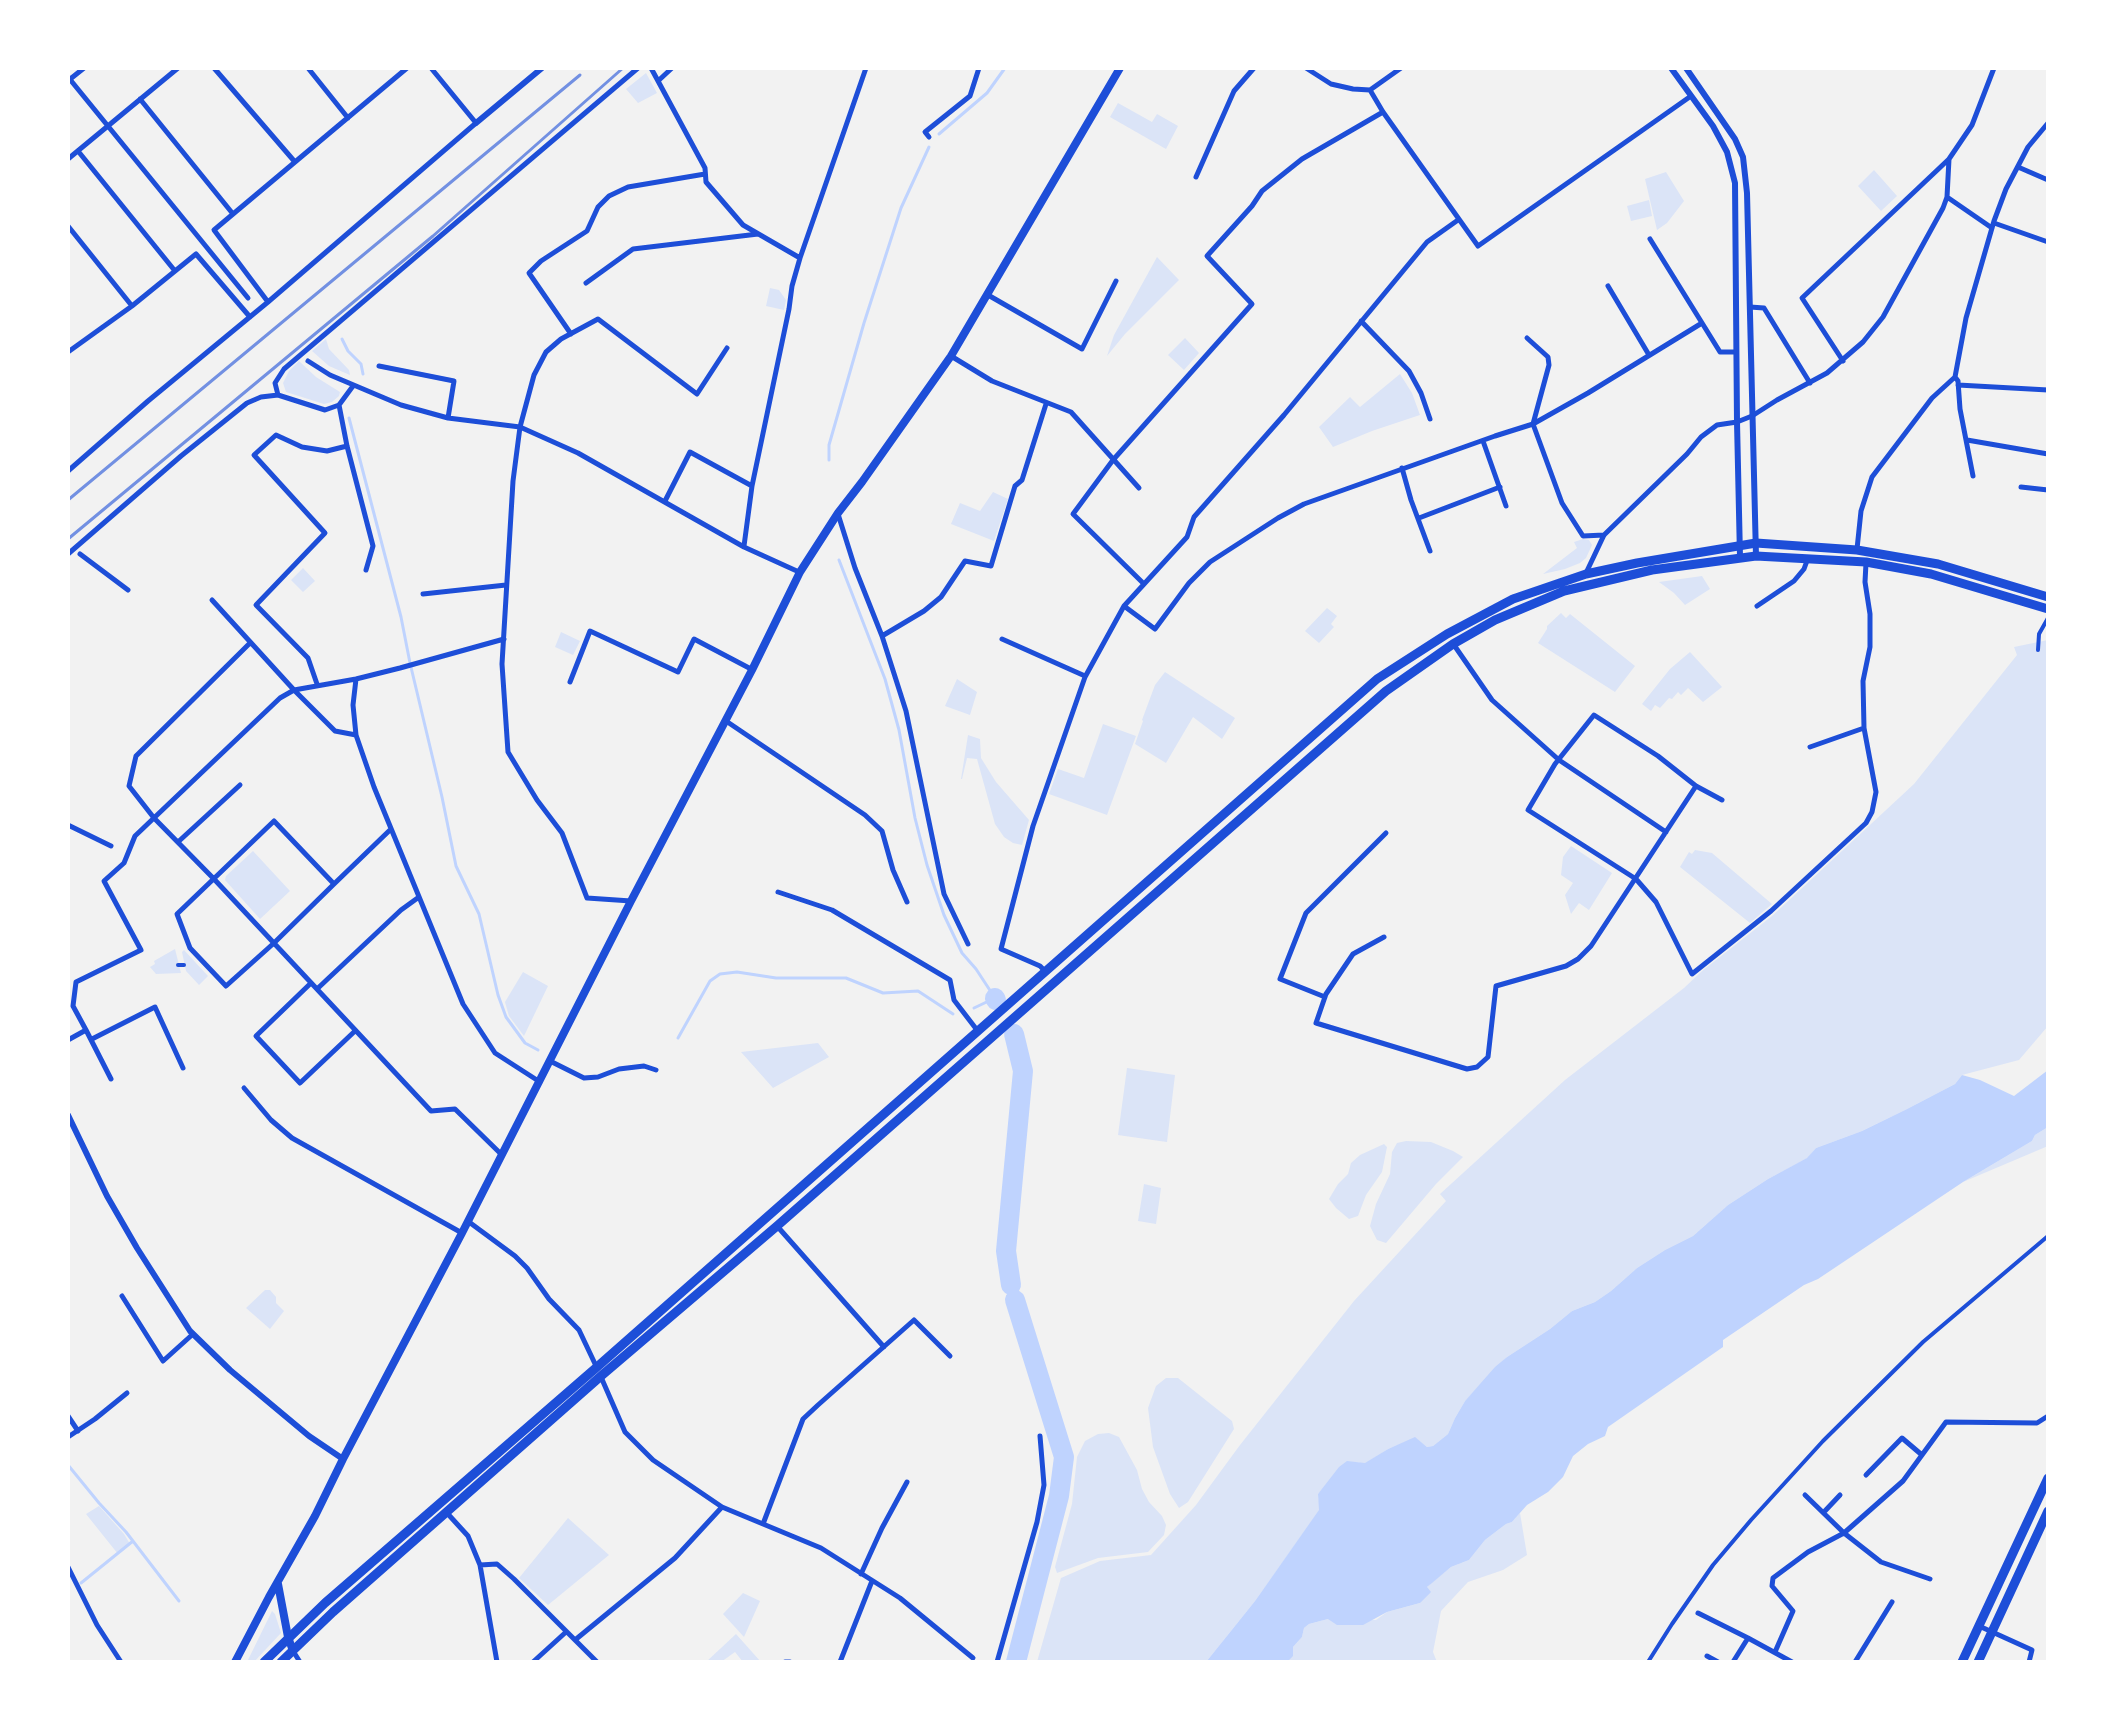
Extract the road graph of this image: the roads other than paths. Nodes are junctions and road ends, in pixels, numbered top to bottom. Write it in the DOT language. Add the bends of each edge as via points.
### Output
graph roads {
  1 [pos="84,68"];
  2 [pos="178,68"];
  3 [pos="214,68"];
  4 [pos="308,68"];
  5 [pos="407,68"];
  6 [pos="431,68"];
  7 [pos="542,68"];
  8 [pos="638,68"];
  9 [pos="651,68"];
  10 [pos="672,68"];
  11 [pos="858,68"];
  12 [pos="979,68"];
  13 [pos="1120,68"];
  14 [pos="1254,68"];
  15 [pos="1306,68"];
  16 [pos="1401,68"];
  17 [pos="1671,68"];
  18 [pos="1686,68"];
  19 [pos="1994,68"];
  20 [pos="865,70"];
  21 [pos="69,79"];
  22 [pos="658,81"];
  23 [pos="1370,90"];
  24 [pos="1691,96"];
  25 [pos="140,99"];
  26 [pos="1383,112"];
  27 [pos="348,118"];
  28 [pos="476,123"];
  29 [pos="2047,125"];
  30 [pos="108,126"];
  31 [pos="929,137"];
  32 [pos="78,151"];
  33 [pos="68,159"];
  34 [pos="1949,159"];
  35 [pos="295,162"];
  36 [pos="2018,167"];
  37 [pos="705,174"];
  38 [pos="1196,177"];
  39 [pos="2048,180"];
  40 [pos="1947,197"];
  41 [pos="233,214"];
  42 [pos="1458,220"];
  43 [pos="1993,225"];
  44 [pos="68,226"];
  45 [pos="759,234"];
  46 [pos="1650,239"];
  47 [pos="2048,242"];
  48 [pos="800,258"];
  49 [pos="175,271"];
  50 [pos="1116,281"];
  51 [pos="586,283"];
  52 [pos="1608,286"];
  53 [pos="988,295"];
  54 [pos="248,298"];
  55 [pos="268,302"];
  56 [pos="132,306"];
  57 [pos="1750,307"];
  58 [pos="250,317"];
  59 [pos="1361,321"];
  60 [pos="1702,323"];
  61 [pos="571,334"];
  62 [pos="1527,338"];
  63 [pos="727,348"];
  64 [pos="68,352"];
  65 [pos="1736,352"];
  66 [pos="1649,355"];
  67 [pos="951,356"];
  68 [pos="308,361"];
  69 [pos="1843,361"];
  70 [pos="379,366"];
  71 [pos="1955,377"];
  72 [pos="1810,383"];
  73 [pos="1958,385"];
  74 [pos="353,386"];
  75 [pos="2048,390"];
  76 [pos="278,395"];
  77 [pos="1046,404"];
  78 [pos="339,405"];
  79 [pos="1752,416"];
  80 [pos="448,418"];
  81 [pos="1430,419"];
  82 [pos="1737,422"];
  83 [pos="1533,424"];
  84 [pos="520,427"];
  85 [pos="1967,440"];
  86 [pos="1483,441"];
  87 [pos="347,446"];
  88 [pos="2048,454"];
  89 [pos="1113,460"];
  90 [pos="1402,468"];
  91 [pos="68,471"];
  92 [pos="1973,476"];
  93 [pos="752,486"];
  94 [pos="1500,487"];
  95 [pos="2021,487"];
  96 [pos="1139,488"];
  97 [pos="2048,490"];
  98 [pos="665,501"];
  99 [pos="1506,506"];
  100 [pos="838,513"];
  101 [pos="1419,518"];
  102 [pos="1604,535"];
  103 [pos="1756,543"];
  104 [pos="1739,545"];
  105 [pos="744,547"];
  106 [pos="1857,550"];
  107 [pos="1430,551"];
  108 [pos="68,554"];
  109 [pos="80,554"];
  110 [pos="1756,556"];
  111 [pos="1740,557"];
  112 [pos="1808,557"];
  113 [pos="1866,562"];
  114 [pos="366,570"];
  115 [pos="800,572"];
  116 [pos="1586,574"];
  117 [pos="1144,584"];
  118 [pos="506,585"];
  119 [pos="128,590"];
  120 [pos="423,594"];
  121 [pos="2048,597"];
  122 [pos="212,600"];
  123 [pos="1124,606"];
  124 [pos="1757,606"];
  125 [pos="2048,609"];
  126 [pos="2048,618"];
  127 [pos="1447,634"];
  128 [pos="882,636"];
  129 [pos="504,639"];
  130 [pos="1002,639"];
  131 [pos="250,643"];
  132 [pos="1453,644"];
  133 [pos="2038,650"];
  134 [pos="752,670"];
  135 [pos="1085,677"];
  136 [pos="356,679"];
  137 [pos="570,682"];
  138 [pos="317,684"];
  139 [pos="294,690"];
  140 [pos="725,721"];
  141 [pos="1864,728"];
  142 [pos="356,735"];
  143 [pos="1810,747"];
  144 [pos="1559,760"];
  145 [pos="240,785"];
  146 [pos="1696,786"];
  147 [pos="1722,800"];
  148 [pos="154,818"];
  149 [pos="68,825"];
  150 [pos="391,829"];
  151 [pos="1666,832"];
  152 [pos="1386,833"];
  153 [pos="178,842"];
  154 [pos="111,846"];
  155 [pos="214,879"];
  156 [pos="1636,879"];
  157 [pos="334,884"];
  158 [pos="778,892"];
  159 [pos="419,897"];
  160 [pos="631,901"];
  161 [pos="907,902"];
  162 [pos="1384,937"];
  163 [pos="274,943"];
  164 [pos="968,944"];
  165 [pos="1045,971"];
  166 [pos="311,983"];
  167 [pos="317,989"];
  168 [pos="1325,997"];
  169 [pos="86,1030"];
  170 [pos="977,1030"];
  171 [pos="355,1031"];
  172 [pos="92,1039"];
  173 [pos="68,1040"];
  174 [pos="550,1061"];
  175 [pos="183,1068"];
  176 [pos="656,1070"];
  177 [pos="111,1079"];
  178 [pos="540,1082"];
  179 [pos="244,1088"];
  180 [pos="68,1115"];
  181 [pos="502,1155"];
  182 [pos="472,1224"];
  183 [pos="777,1226"];
  184 [pos="462,1233"];
  185 [pos="2048,1236"];
  186 [pos="122,1296"];
  187 [pos="193,1334"];
  188 [pos="884,1347"];
  189 [pos="950,1356"];
  190 [pos="597,1367"];
  191 [pos="127,1393"];
  192 [pos="68,1416"];
  193 [pos="2048,1416"];
  194 [pos="78,1431"];
  195 [pos="1040,1436"];
  196 [pos="68,1437"];
  197 [pos="1922,1455"];
  198 [pos="343,1459"];
  199 [pos="1866,1475"];
  200 [pos="2048,1478"];
  201 [pos="907,1482"];
  202 [pos="1805,1495"];
  203 [pos="1840,1495"];
  204 [pos="722,1507"];
  205 [pos="1824,1512"];
  206 [pos="447,1513"];
  207 [pos="2047,1516"];
  208 [pos="763,1524"];
  209 [pos="1844,1533"];
  210 [pos="480,1565"];
  211 [pos="68,1567"];
  212 [pos="861,1574"];
  213 [pos="1930,1579"];
  214 [pos="872,1581"];
  215 [pos="278,1583"];
  216 [pos="1892,1602"];
  217 [pos="1698,1613"];
  218 [pos="1979,1626"];
  219 [pos="566,1632"];
  220 [pos="1992,1632"];
  221 [pos="288,1637"];
  222 [pos="1748,1638"];
  223 [pos="575,1640"];
  224 [pos="293,1651"];
  225 [pos="1775,1652"];
  226 [pos="1707,1656"];
  227 [pos="973,1658"];
  228 [pos="121,1662"];
  229 [pos="235,1662"];
  230 [pos="264,1662"];
  231 [pos="281,1662"];
  232 [pos="300,1662"];
  233 [pos="497,1662"];
  234 [pos="533,1662"];
  235 [pos="597,1662"];
  236 [pos="840,1662"];
  237 [pos="997,1662"];
  238 [pos="1648,1662"];
  239 [pos="1718,1662"];
  240 [pos="1733,1662"];
  241 [pos="1792,1662"];
  242 [pos="1855,1662"];
  243 [pos="1962,1662"];
  244 [pos="1978,1662"];
  245 [pos="2029,1662"];
  1 -- 21 [label="street"];
  2 -- 25 [label="street"];
  3 -- 35 [label="street"];
  4 -- 27 [label="street"];
  5 -- 27 [label="street"];
  6 -- 28 [label="street"];
  7 -- 28 [label="street"];
  8 -- 76 [label="street" via="284,369 275,383"];
  9 -- 22 [label="street"];
  10 -- 22 [label="street"];
  11 -- 20 [label="street"];
  12 -- 31 [label="street" via="970,96 925,132"];
  13 -- 53 [label="main road"];
  14 -- 38 [label="street" via="1234,91"];
  15 -- 23 [label="street" via="1331,84"];
  16 -- 23 [label="street"];
  17 -- 24 [label="street"];
  18 -- 57 [label="street" via="1743,157"];
  19 -- 34 [label="street" via="1972,125"];
  20 -- 48 [label="street"];
  21 -- 30 [label="street"];
  22 -- 37 [label="street"];
  23 -- 26 [label="street"];
  24 -- 42 [label="street" via="1478,246"];
  24 -- 65 [label="street" via="1727,152 1735,183"];
  25 -- 30 [label="street"];
  25 -- 41 [label="street"];
  26 -- 42 [label="street"];
  26 -- 89 [label="street" via="1302,159 1262,191 1207,256 1252,304"];
  27 -- 35 [label="street"];
  28 -- 55 [label="street"];
  29 -- 36 [label="street"];
  30 -- 32 [label="street"];
  30 -- 54 [label="street"];
  32 -- 33 [label="street"];
  32 -- 49 [label="street"];
  34 -- 40 [label="street"];
  34 -- 69 [label="street" via="1802,298"];
  35 -- 41 [label="street"];
  36 -- 39 [label="street"];
  36 -- 43 [label="street"];
  37 -- 45 [label="street" via="743,225"];
  37 -- 61 [label="street" via="628,187 609,196 587,231 529,273"];
  40 -- 43 [label="street"];
  40 -- 69 [label="street" via="1883,317"];
  41 -- 55 [label="street" via="214,230"];
  42 -- 59 [label="street" via="1427,242"];
  43 -- 47 [label="street"];
  43 -- 71 [label="street"];
  44 -- 56 [label="street"];
  45 -- 48 [label="street"];
  45 -- 51 [label="street" via="633,249"];
  46 -- 60 [label="street"];
  48 -- 93 [label="street"];
  49 -- 56 [label="street"];
  49 -- 58 [label="street" via="196,254"];
  50 -- 53 [label="street" via="1082,349"];
  52 -- 66 [label="street"];
  53 -- 67 [label="main road"];
  55 -- 58 [label="street"];
  56 -- 64 [label="street"];
  57 -- 72 [label="street" via="1764,308"];
  57 -- 79 [label="street"];
  58 -- 91 [label="street"];
  59 -- 81 [label="street" via="1409,371"];
  59 -- 117 [label="street" via="1194,517 1187,537"];
  60 -- 65 [label="street" via="1720,352"];
  60 -- 66 [label="street"];
  61 -- 63 [label="street" via="598,319 697,394"];
  61 -- 84 [label="street" via="546,352"];
  62 -- 83 [label="street" via="1548,357 1549,365"];
  65 -- 82 [label="street"];
  66 -- 83 [label="street"];
  67 -- 77 [label="street"];
  67 -- 100 [label="main road"];
  68 -- 74 [label="street"];
  69 -- 72 [label="street"];
  70 -- 80 [label="street" via="454,381"];
  71 -- 73 [label="street"];
  71 -- 106 [label="street" via="1932,398 1872,477"];
  72 -- 79 [label="street"];
  73 -- 75 [label="street"];
  73 -- 85 [label="street"];
  74 -- 78 [label="street"];
  74 -- 80 [label="street"];
  76 -- 78 [label="street" via="325,410"];
  76 -- 108 [label="street" via="247,403"];
  77 -- 89 [label="street" via="1071,412"];
  77 -- 128 [label="street" via="991,566 965,561 941,597"];
  78 -- 87 [label="street"];
  79 -- 82 [label="street"];
  79 -- 103 [label="street"];
  80 -- 84 [label="street"];
  82 -- 102 [label="street" via="1717,425 1701,437"];
  82 -- 104 [label="street"];
  83 -- 86 [label="street"];
  83 -- 102 [label="street" via="1562,503 1583,536"];
  84 -- 98 [label="street"];
  84 -- 118 [label="street"];
  85 -- 88 [label="street"];
  85 -- 92 [label="street"];
  86 -- 90 [label="street"];
  86 -- 94 [label="street"];
  87 -- 114 [label="street" via="373,546"];
  87 -- 138 [label="street" via="327,451 276,435 254,455 325,533 256,605 308,658"];
  89 -- 96 [label="street"];
  89 -- 117 [label="street" via="1073,514"];
  90 -- 101 [label="street"];
  90 -- 123 [label="street" via="1304,504 1223,553 1189,583 1155,629"];
  93 -- 98 [label="street" via="690,452"];
  93 -- 105 [label="street"];
  94 -- 99 [label="street"];
  94 -- 101 [label="street"];
  95 -- 97 [label="street"];
  98 -- 105 [label="street"];
  100 -- 115 [label="main road"];
  100 -- 128 [label="street"];
  101 -- 107 [label="street"];
  102 -- 116 [label="street"];
  103 -- 104 [label="highway"];
  103 -- 106 [label="highway"];
  103 -- 110 [label="street"];
  104 -- 111 [label="street"];
  104 -- 116 [label="highway"];
  105 -- 115 [label="street"];
  106 -- 121 [label="highway" via="1938,564"];
  109 -- 119 [label="street"];
  110 -- 111 [label="highway"];
  110 -- 112 [label="highway"];
  111 -- 132 [label="highway" via="1564,591"];
  112 -- 113 [label="highway"];
  112 -- 124 [label="street" via="1794,581"];
  113 -- 125 [label="highway" via="1931,574"];
  113 -- 141 [label="street" via="1870,647 1863,681"];
  115 -- 134 [label="main road"];
  116 -- 127 [label="highway" via="1513,599"];
  117 -- 123 [label="street"];
  118 -- 120 [label="street"];
  118 -- 129 [label="street"];
  122 -- 131 [label="street"];
  123 -- 135 [label="street"];
  126 -- 133 [label="street"];
  127 -- 132 [label="street"];
  127 -- 165 [label="highway" via="1377,679"];
  128 -- 164 [label="street" via="906,711 944,894"];
  129 -- 136 [label="street"];
  129 -- 160 [label="street" via="508,752 562,833 587,898"];
  130 -- 135 [label="street"];
  131 -- 139 [label="street"];
  131 -- 148 [label="street" via="136,756 129,786"];
  132 -- 144 [label="street" via="1492,700"];
  132 -- 183 [label="highway" via="1386,691"];
  134 -- 137 [label="street" via="694,639 678,672 590,631"];
  134 -- 140 [label="main road"];
  135 -- 165 [label="street" via="1033,826 1001,949"];
  136 -- 138 [label="street"];
  136 -- 142 [label="street"];
  138 -- 139 [label="street"];
  139 -- 142 [label="street" via="335,731"];
  139 -- 148 [label="street"];
  140 -- 160 [label="main road"];
  140 -- 161 [label="street" via="882,831"];
  141 -- 143 [label="street"];
  141 -- 156 [label="street" via="1876,792 1866,823 1771,911 1692,974 1656,902"];
  142 -- 150 [label="street"];
  144 -- 146 [label="street" via="1594,715"];
  144 -- 151 [label="street"];
  144 -- 156 [label="street" via="1528,810"];
  145 -- 153 [label="street"];
  146 -- 147 [label="street"];
  146 -- 151 [label="street"];
  148 -- 153 [label="street"];
  148 -- 169 [label="street" via="135,836 124,863 104,881 141,950 76,982 73,1006"];
  149 -- 154 [label="street"];
  150 -- 157 [label="street"];
  150 -- 159 [label="street"];
  151 -- 156 [label="street"];
  152 -- 168 [label="street" via="1306,913 1280,979"];
  153 -- 155 [label="street"];
  155 -- 157 [label="street" via="274,821"];
  155 -- 163 [label="street"];
  155 -- 163 [label="street" via="177,914 190,948 226,986"];
  156 -- 168 [label="street" via="1578,959 1496,986 1488,1057 1477,1067 1467,1069 1316,1023"];
  157 -- 163 [label="street"];
  158 -- 170 [label="street" via="832,910 950,980 954,1000"];
  159 -- 167 [label="street"];
  159 -- 178 [label="street" via="463,1004 495,1053"];
  160 -- 174 [label="main road"];
  162 -- 168 [label="street" via="1353,954"];
  163 -- 166 [label="street"];
  165 -- 170 [label="highway"];
  166 -- 167 [label="street"];
  166 -- 171 [label="street" via="256,1036 300,1083"];
  167 -- 171 [label="street"];
  169 -- 172 [label="street"];
  169 -- 173 [label="street"];
  170 -- 190 [label="highway"];
  171 -- 181 [label="street" via="431,1111 455,1109"];
  172 -- 175 [label="street" via="155,1007"];
  172 -- 177 [label="street"];
  174 -- 176 [label="street" via="584,1078 644,1066"];
  174 -- 178 [label="main road"];
  178 -- 181 [label="main road"];
  179 -- 184 [label="street" via="292,1138"];
  180 -- 187 [label="street" via="107,1196"];
  181 -- 182 [label="main road"];
  182 -- 184 [label="main road"];
  182 -- 190 [label="street" via="527,1268 579,1330"];
  183 -- 188 [label="street"];
  183 -- 190 [label="highway"];
  184 -- 198 [label="main road"];
  185 -- 238 [label="street" via="1923,1342 1823,1441 1713,1565"];
  186 -- 187 [label="street" via="163,1361"];
  187 -- 198 [label="street" via="309,1436"];
  188 -- 189 [label="street" via="914,1320"];
  188 -- 208 [label="street" via="803,1419"];
  190 -- 204 [label="street" via="625,1432 653,1460"];
  190 -- 206 [label="highway"];
  190 -- 221 [label="highway"];
  191 -- 194 [label="street"];
  192 -- 194 [label="street"];
  193 -- 197 [label="street" via="2037,1423 1946,1422"];
  194 -- 196 [label="street"];
  195 -- 237 [label="street" via="1044,1485 1037,1522"];
  197 -- 199 [label="street" via="1902,1438"];
  197 -- 209 [label="street" via="1903,1481"];
  198 -- 215 [label="main road"];
  200 -- 218 [label="highway"];
  201 -- 212 [label="street"];
  202 -- 205 [label="street"];
  203 -- 205 [label="street"];
  204 -- 208 [label="street"];
  204 -- 223 [label="street" via="675,1558"];
  205 -- 209 [label="street"];
  206 -- 210 [label="street" via="468,1536"];
  206 -- 224 [label="highway"];
  207 -- 220 [label="highway"];
  208 -- 212 [label="street" via="821,1548"];
  209 -- 213 [label="street" via="1881,1562"];
  209 -- 225 [label="street" via="1773,1578 1772,1586 1793,1611"];
  210 -- 219 [label="street" via="497,1564"];
  210 -- 233 [label="street"];
  211 -- 228 [label="street"];
  212 -- 214 [label="street"];
  214 -- 227 [label="street"];
  214 -- 236 [label="street"];
  215 -- 221 [label="main road"];
  215 -- 229 [label="main road"];
  216 -- 242 [label="street"];
  217 -- 222 [label="street"];
  218 -- 220 [label="street"];
  218 -- 243 [label="highway"];
  219 -- 223 [label="street"];
  219 -- 234 [label="street"];
  220 -- 244 [label="highway"];
  220 -- 245 [label="street" via="2032,1650"];
  221 -- 224 [label="main road"];
  221 -- 230 [label="highway"];
  222 -- 225 [label="street"];
  222 -- 240 [label="street"];
  223 -- 235 [label="street"];
  224 -- 231 [label="highway"];
  224 -- 232 [label="street"];
  225 -- 241 [label="street"];
  226 -- 239 [label="street"];
}
